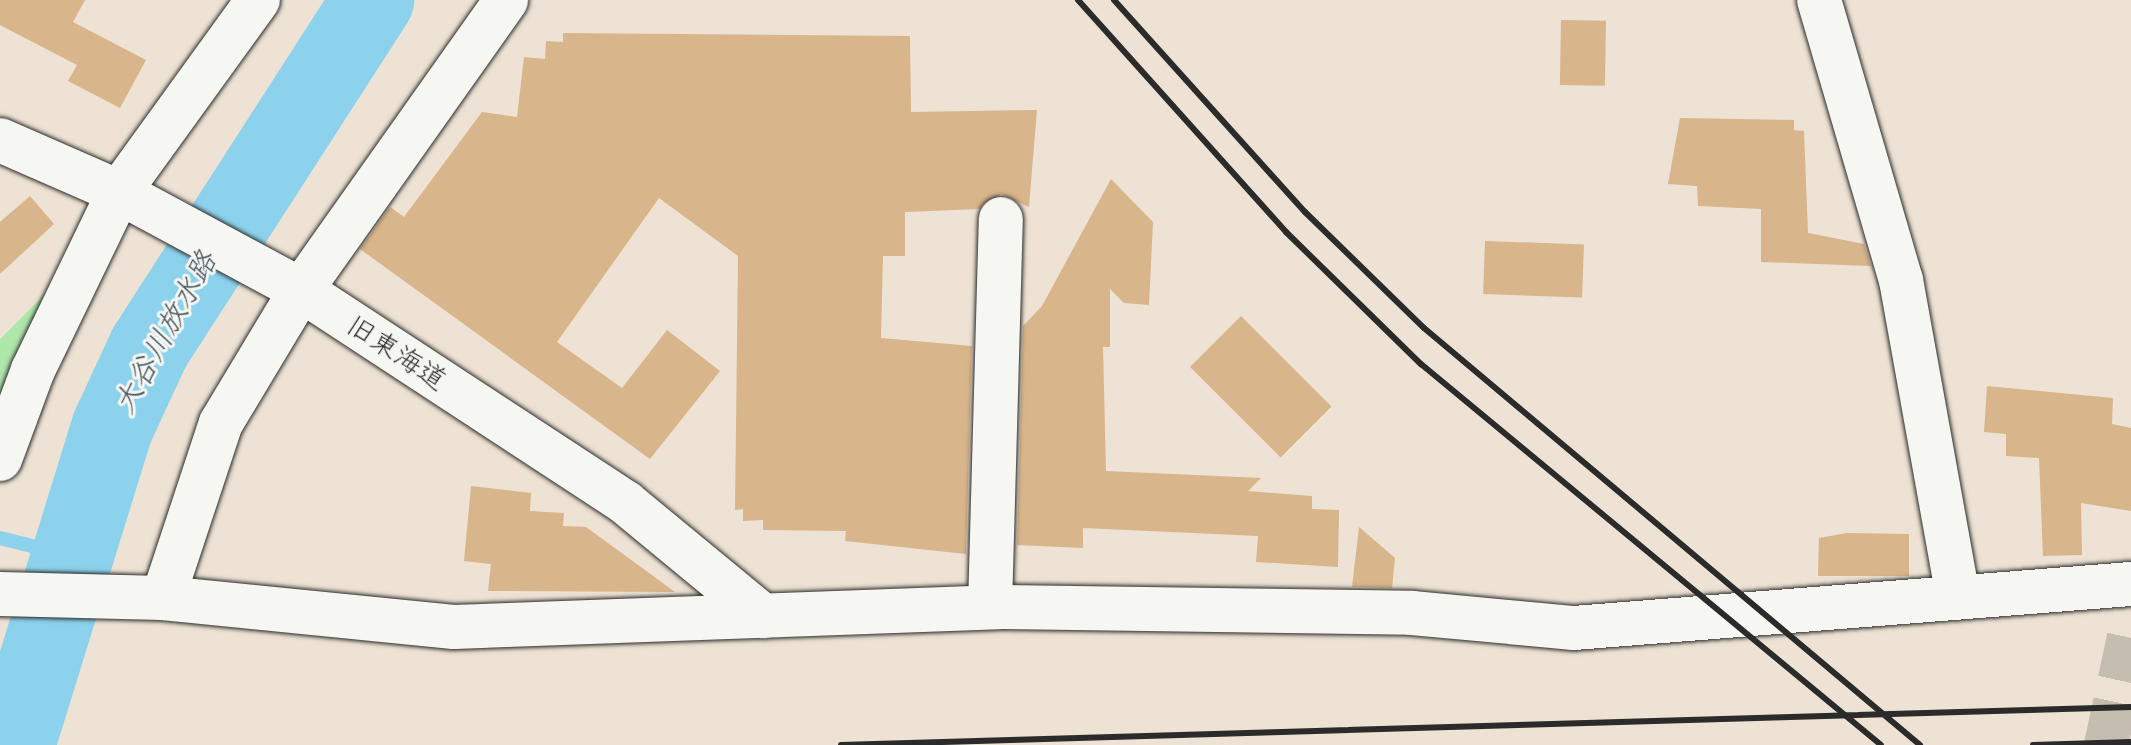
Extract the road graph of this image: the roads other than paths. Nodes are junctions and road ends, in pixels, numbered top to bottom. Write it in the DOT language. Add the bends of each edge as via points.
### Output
graph roads {
  1 [pos="258,0"];
  2 [pos="506,0"];
  3 [pos="1819,0"];
  4 [pos="0,140"];
  5 [pos="119,192"];
  6 [pos="1001,219"];
  7 [pos="301,290"];
  8 [pos="0,459"];
  9 [pos="2131,584"];
  10 [pos="0,594"];
  11 [pos="1958,596"];
  12 [pos="151,598"];
  13 [pos="990,607"];
  14 [pos="763,616"];
  1 -- 5 [label="street"];
  2 -- 7 [label="street"];
  3 -- 11 [label="street" via="1901,280"];
  4 -- 5 [label="street, 旧東海道"];
  5 -- 7 [label="street, 旧東海道"];
  5 -- 8 [label="street" via="33,370"];
  6 -- 13 [label="street"];
  7 -- 12 [label="street" via="221,423"];
  7 -- 14 [label="street, 旧東海道" via="626,503"];
  9 -- 11 [label="street"];
  10 -- 12 [label="street"];
  11 -- 13 [label="street" via="1574,628 1412,613"];
  12 -- 14 [label="street" via="454,627"];
  13 -- 14 [label="street"];
}
